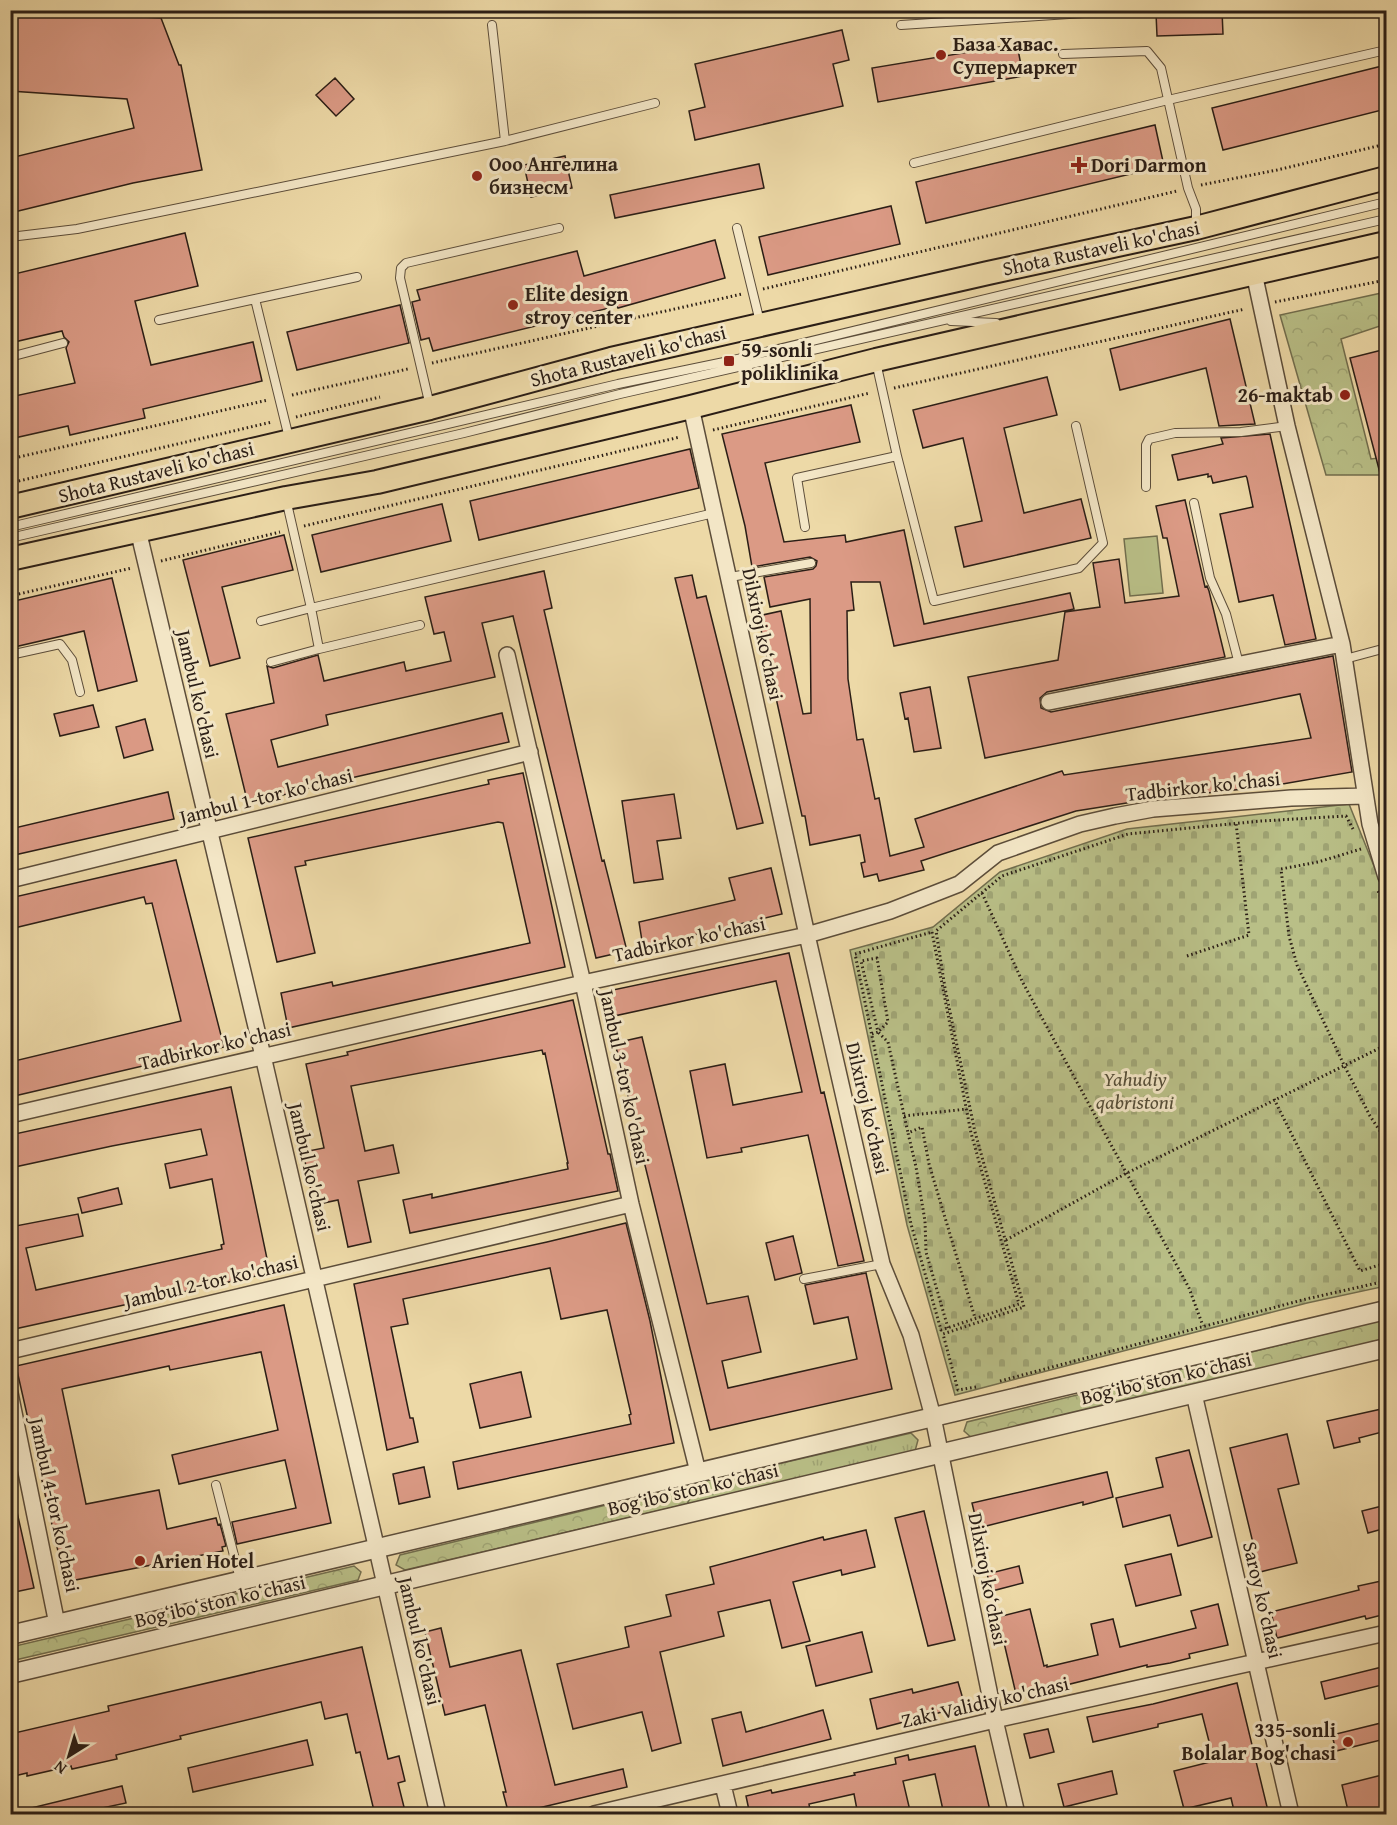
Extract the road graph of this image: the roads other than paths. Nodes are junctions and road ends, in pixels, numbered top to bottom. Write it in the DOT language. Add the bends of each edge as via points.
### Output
graph roads {
  1 [pos="1130,10"];
  2 [pos="901,25"];
  3 [pos="492,26"];
  4 [pos="1386,50"];
  5 [pos="1063,54"];
  6 [pos="1168,100"];
  7 [pos="655,103"];
  8 [pos="505,141"];
  9 [pos="914,163"];
  10 [pos="1386,178"];
  11 [pos="1386,202"];
  12 [pos="1386,219"];
  13 [pos="559,228"];
  14 [pos="737,228"];
  15 [pos="1196,228"];
  16 [pos="10,237"];
  17 [pos="1386,243"];
  18 [pos="1254,273"];
  19 [pos="357,277"];
  20 [pos="255,299"];
  21 [pos="159,320"];
  22 [pos="940,320"];
  23 [pos="760,324"];
  24 [pos="1027,325"];
  25 [pos="63,343"];
  26 [pos="10,357"];
  27 [pos="876,360"];
  28 [pos="691,407"];
  29 [pos="430,408"];
  30 [pos="1076,426"];
  31 [pos="1287,426"];
  32 [pos="289,440"];
  33 [pos="897,456"];
  34 [pos="1146,487"];
  35 [pos="286,498"];
  36 [pos="1194,503"];
  37 [pos="10,507"];
  38 [pos="714,513"];
  39 [pos="10,527"];
  40 [pos="805,527"];
  41 [pos="138,530"];
  42 [pos="10,537"];
  43 [pos="10,560"];
  44 [pos="811,562"];
  45 [pos="730,577"];
  46 [pos="311,608"];
  47 [pos="261,621"];
  48 [pos="420,625"];
  49 [pos="1386,648"];
  50 [pos="319,649"];
  51 [pos="1344,651"];
  52 [pos="10,655"];
  53 [pos="507,655"];
  54 [pos="271,662"];
  55 [pos="1239,664"];
  56 [pos="80,693"];
  57 [pos="1049,702"];
  58 [pos="530,752"];
  59 [pos="1365,796"];
  60 [pos="209,832"];
  61 [pos="1386,877"];
  62 [pos="10,880"];
  63 [pos="807,935"];
  64 [pos="583,983"];
  65 [pos="263,1056"];
  66 [pos="10,1115"];
  67 [pos="631,1204"];
  68 [pos="882,1264"];
  69 [pos="314,1278"];
  70 [pos="804,1279"];
  71 [pos="1386,1310"];
  72 [pos="1386,1348"];
  73 [pos="10,1351"];
  74 [pos="10,1394"];
  75 [pos="1194,1394"];
  76 [pos="933,1417"];
  77 [pos="941,1454"];
  78 [pos="698,1472"];
  79 [pos="216,1485"];
  80 [pos="377,1548"];
  81 [pos="240,1581"];
  82 [pos="386,1585"];
  83 [pos="57,1624"];
  84 [pos="1386,1633"];
  85 [pos="10,1635"];
  86 [pos="1256,1663"];
  87 [pos="10,1674"];
  88 [pos="994,1720"];
  89 [pos="723,1785"];
  90 [pos="438,1815"];
  91 [pos="594,1815"];
  92 [pos="730,1815"];
  93 [pos="1017,1815"];
  94 [pos="1291,1815"];
  1 -- 2 [label="lane"];
  3 -- 8 [label="lane"];
  4 -- 6 [label="lane"];
  5 -- 6 [label="lane" via="1146,51 1161,68"];
  6 -- 9 [label="lane"];
  6 -- 15 [label="lane" via="1196,209"];
  7 -- 8 [label="lane"];
  8 -- 16 [label="lane" via="77,229"];
  10 -- 15 [label="main road, Shota Rustaveli ko'chasi"];
  11 -- 39 [label="lane" via="740,358"];
  12 -- 22 [label="lane"];
  13 -- 29 [label="lane" via="406,263 401,268 400,278"];
  14 -- 23 [label="lane"];
  15 -- 23 [label="main road, Shota Rustaveli ko'chasi"];
  17 -- 18 [label="main road"];
  18 -- 24 [label="main road"];
  18 -- 31 [label="street"];
  19 -- 20 [label="lane"];
  20 -- 21 [label="lane"];
  20 -- 32 [label="lane"];
  22 -- 24 [label="lane"];
  22 -- 42 [label="lane"];
  23 -- 29 [label="main road, Shota Rustaveli ko'chasi"];
  24 -- 27 [label="main road"];
  25 -- 26 [label="lane"];
  27 -- 28 [label="main road"];
  27 -- 33 [label="lane"];
  28 -- 35 [label="main road" via="376,482"];
  28 -- 38 [label="street, Dilxiroj ko‘chasi"];
  29 -- 32 [label="main road, Shota Rustaveli ko'chasi"];
  30 -- 33 [label="lane" via="1103,543 1079,568 934,601"];
  31 -- 34 [label="lane" via="1149,439"];
  31 -- 51 [label="street"];
  32 -- 37 [label="main road, Shota Rustaveli ko'chasi"];
  33 -- 40 [label="lane" via="797,478"];
  35 -- 41 [label="main road"];
  35 -- 46 [label="lane"];
  36 -- 55 [label="lane" via="1210,578 1226,614"];
  38 -- 45 [label="street, Dilxiroj ko‘chasi"];
  38 -- 46 [label="lane"];
  41 -- 43 [label="main road"];
  41 -- 60 [label="street, Jambul ko'chasi"];
  44 -- 45 [label="lane"];
  45 -- 63 [label="street, Dilxiroj ko‘chasi"];
  46 -- 47 [label="lane"];
  46 -- 50 [label="lane"];
  48 -- 50 [label="lane"];
  49 -- 51 [label="lane"];
  50 -- 54 [label="lane"];
  51 -- 55 [label="street"];
  51 -- 59 [label="street"];
  52 -- 56 [label="lane" via="60,644 72,660"];
  53 -- 58 [label="street, Jambul 3-tor ko'chasi"];
  55 -- 57 [label="street"];
  58 -- 60 [label="street, Jambul 1-tor ko'chasi"];
  58 -- 64 [label="street, Jambul 3-tor ko'chasi"];
  59 -- 61 [label="street"];
  59 -- 63 [label="street, Tadbirkor ko'chasi" via="1153,809 1080,824 998,853 959,885 890,911"];
  60 -- 62 [label="street, Jambul 1-tor ko'chasi"];
  60 -- 65 [label="street, Jambul ko'chasi"];
  63 -- 64 [label="street, Tadbirkor ko'chasi"];
  63 -- 68 [label="street, Dilxiroj ko‘chasi"];
  64 -- 65 [label="street, Tadbirkor ko'chasi"];
  64 -- 67 [label="street, Jambul 3-tor ko'chasi"];
  65 -- 66 [label="street, Tadbirkor ko'chasi"];
  65 -- 69 [label="street, Jambul ko'chasi"];
  67 -- 69 [label="street, Jambul 2-tor ko'chasi"];
  67 -- 78 [label="street, Jambul 3-tor ko'chasi"];
  68 -- 70 [label="lane"];
  68 -- 76 [label="street, Dilxiroj ko‘chasi" via="911,1335"];
  69 -- 73 [label="street, Jambul 2-tor ko'chasi"];
  69 -- 80 [label="street, Jambul ko'chasi"];
  71 -- 76 [label="street, Bogʻiboʻston koʻchasi"];
  72 -- 75 [label="street, Bogʻiboʻston koʻchasi"];
  74 -- 83 [label="street, Jambul 4-tor ko'chasi"];
  75 -- 77 [label="street, Bogʻiboʻston koʻchasi"];
  75 -- 86 [label="street, Saroy ko‘chasi"];
  76 -- 77 [label="street, Dilxiroj ko‘chasi"];
  76 -- 78 [label="street, Bogʻiboʻston koʻchasi"];
  77 -- 82 [label="street, Bogʻiboʻston koʻchasi"];
  77 -- 88 [label="street, Dilxiroj ko‘chasi"];
  78 -- 80 [label="street, Bogʻiboʻston koʻchasi"];
  79 -- 81 [label="lane"];
  80 -- 81 [label="street, Bogʻiboʻston koʻchasi"];
  80 -- 82 [label="street, Jambul ko'chasi"];
  81 -- 83 [label="street, Bogʻiboʻston koʻchasi"];
  82 -- 87 [label="street, Bogʻiboʻston koʻchasi"];
  82 -- 90 [label="street, Jambul ko'chasi"];
  83 -- 85 [label="street, Bogʻiboʻston koʻchasi"];
  84 -- 86 [label="street, Zaki Validiy ko'chasi"];
  86 -- 88 [label="street, Zaki Validiy ko'chasi"];
  86 -- 94 [label="street, Saroy ko‘chasi"];
  88 -- 89 [label="street, Zaki Validiy ko'chasi"];
  88 -- 93 [label="street, Dilxiroj ko‘chasi"];
  89 -- 91 [label="street, Zaki Validiy ko'chasi"];
  89 -- 92 [label="street"];
}
